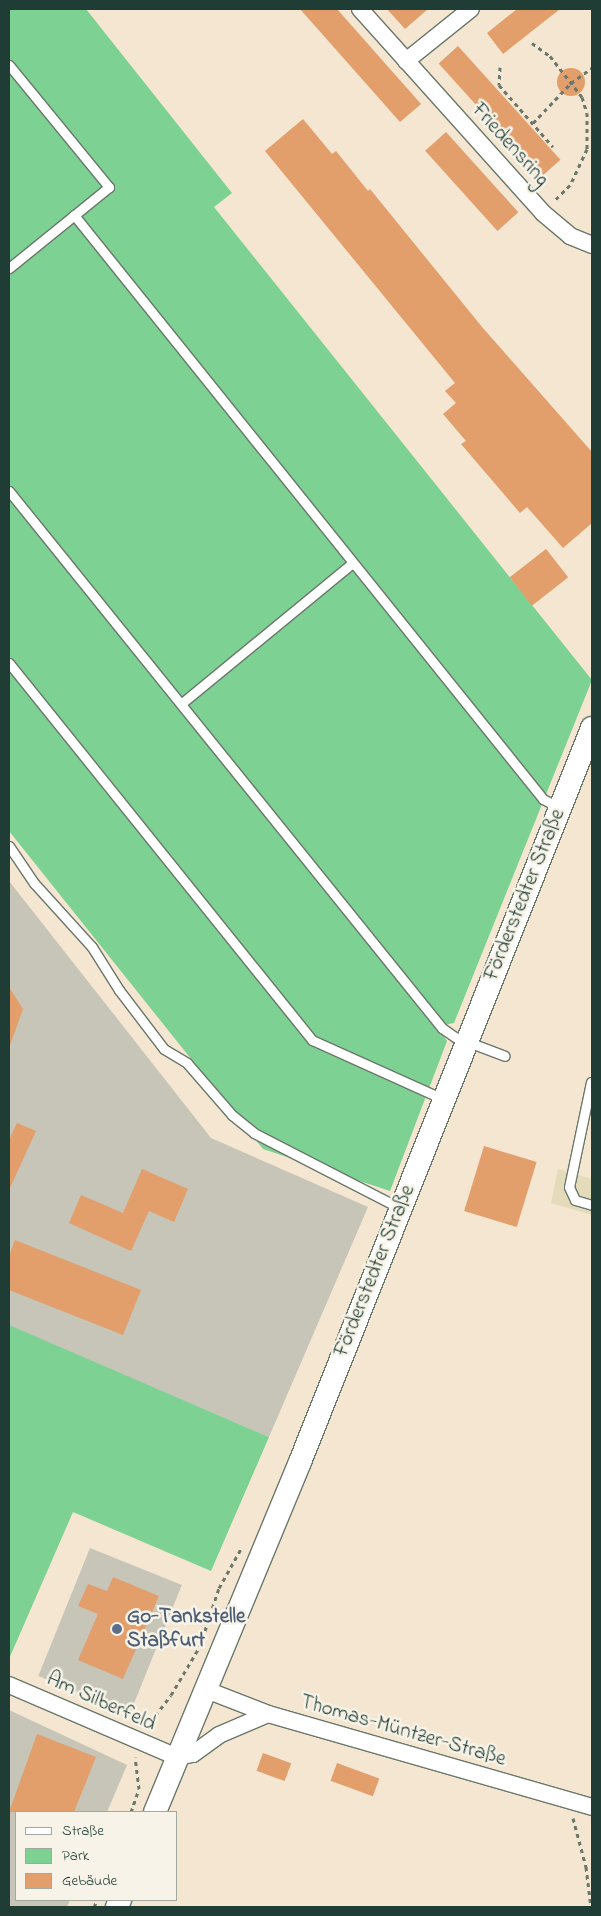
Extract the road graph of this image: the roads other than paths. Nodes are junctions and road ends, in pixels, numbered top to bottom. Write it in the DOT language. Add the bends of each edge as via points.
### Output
graph roads {
  1 [pos="360,9"];
  2 [pos="471,9"];
  3 [pos="406,61"];
  4 [pos="9,65"];
  5 [pos="74,215"];
  6 [pos="592,245"];
  7 [pos="9,268"];
  8 [pos="9,490"];
  9 [pos="352,564"];
  10 [pos="9,663"];
  11 [pos="182,703"];
  12 [pos="592,728"];
  13 [pos="560,808"];
  14 [pos="9,846"];
  15 [pos="466,1042"];
  16 [pos="505,1056"];
  17 [pos="591,1082"];
  18 [pos="444,1099"];
  19 [pos="592,1205"];
  20 [pos="400,1208"];
  21 [pos="9,1685"];
  22 [pos="204,1689"];
  23 [pos="268,1714"];
  24 [pos="177,1758"];
  25 [pos="585,1805"];
  26 [pos="155,1811"];
  1 -- 3 [label="street, Friedensring"];
  2 -- 3 [label="street"];
  3 -- 6 [label="street, Friedensring" via="543,214 570,236"];
  4 -- 5 [label="lane" via="108,187"];
  5 -- 7 [label="lane"];
  5 -- 9 [label="lane"];
  8 -- 11 [label="lane"];
  9 -- 11 [label="lane"];
  9 -- 13 [label="lane" via="543,799"];
  10 -- 18 [label="lane" via="312,1040"];
  11 -- 15 [label="lane" via="442,1028"];
  12 -- 13 [label="main road, Förderstedter Straße"];
  13 -- 15 [label="main road, Förderstedter Straße"];
  14 -- 20 [label="lane" via="34,883 92,947 164,1049 187,1063 232,1115 254,1133"];
  15 -- 16 [label="lane"];
  15 -- 18 [label="main road, Förderstedter Straße"];
  17 -- 19 [label="lane" via="569,1187 575,1200"];
  18 -- 20 [label="main road, Förderstedter Straße"];
  20 -- 22 [label="main road, Förderstedter Straße" via="280,1512"];
  21 -- 24 [label="street, Am Silberfeld"];
  22 -- 23 [label="street, Thomas-Müntzer-Straße"];
  22 -- 24 [label="main road, Förderstedter Straße"];
  23 -- 24 [label="street" via="219,1735 194,1754"];
  23 -- 25 [label="street, Thomas-Müntzer-Straße"];
  24 -- 26 [label="main road, Förderstedter Straße"];
}
